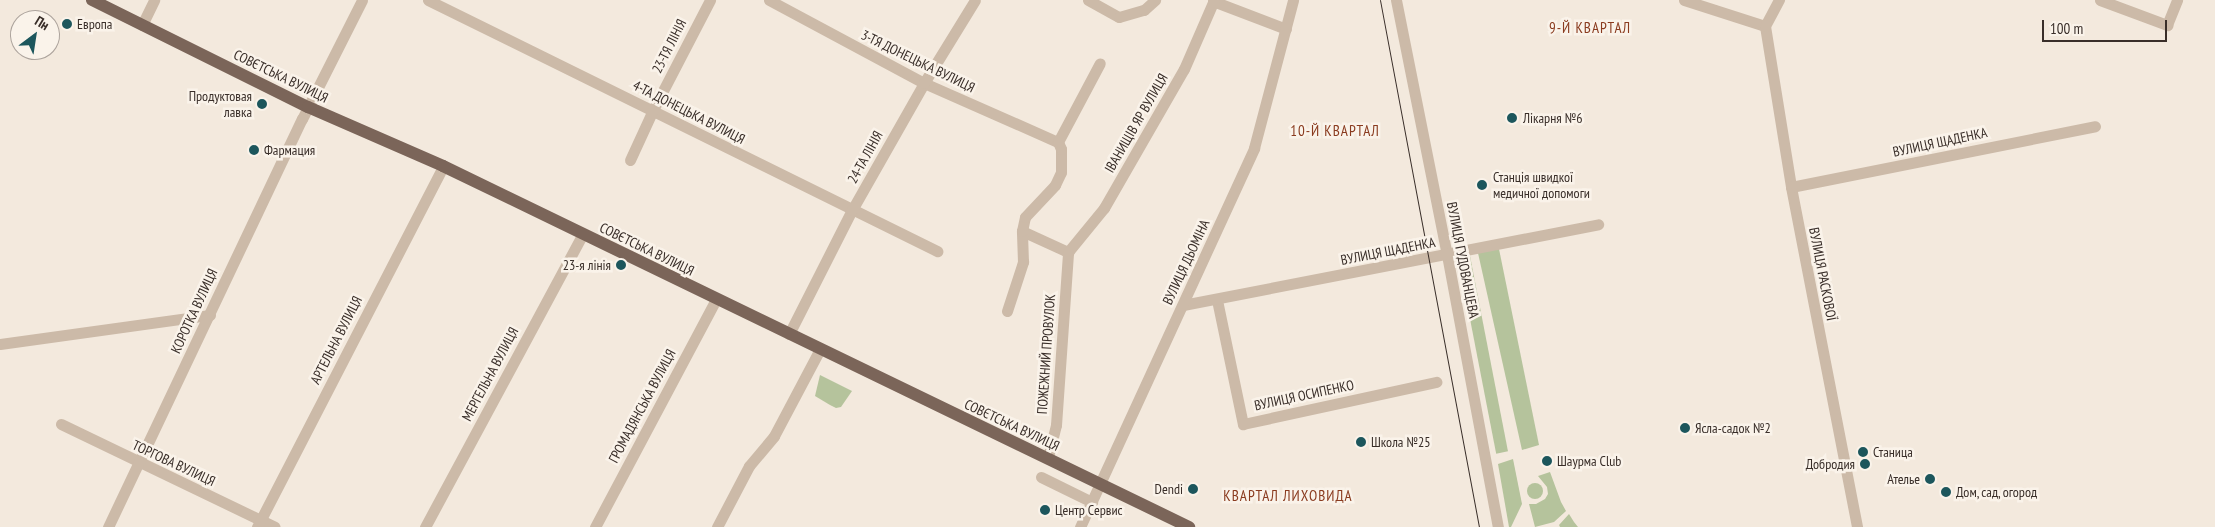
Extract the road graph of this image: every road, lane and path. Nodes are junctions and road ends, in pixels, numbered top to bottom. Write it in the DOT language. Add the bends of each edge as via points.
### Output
graph roads {
  1 [pos="92,0"];
  2 [pos="154,0"];
  3 [pos="362,0"];
  4 [pos="428,0"];
  5 [pos="710,0"];
  6 [pos="769,0"];
  7 [pos="975,0"];
  8 [pos="1088,0"];
  9 [pos="1155,0"];
  10 [pos="1214,0"];
  11 [pos="1293,0"];
  12 [pos="1396,0"];
  13 [pos="1684,0"];
  14 [pos="1779,0"];
  15 [pos="2100,0"];
  16 [pos="2177,0"];
  17 [pos="142,25"];
  18 [pos="1765,26"];
  19 [pos="1286,29"];
  20 [pos="1100,63"];
  21 [pos="924,83"];
  22 [pos="308,107"];
  23 [pos="653,110"];
  24 [pos="2095,126"];
  25 [pos="1058,142"];
  26 [pos="630,160"];
  27 [pos="443,166"];
  28 [pos="1791,187"];
  29 [pos="852,210"];
  30 [pos="1598,224"];
  31 [pos="1022,231"];
  32 [pos="582,235"];
  33 [pos="937,251"];
  34 [pos="1068,252"];
  35 [pos="1447,255"];
  36 [pos="716,299"];
  37 [pos="1217,300"];
  38 [pos="1183,305"];
  39 [pos="1008,311"];
  40 [pos="210,315"];
  41 [pos="789,334"];
  42 [pos="0,344"];
  43 [pos="820,349"];
  44 [pos="1436,382"];
  45 [pos="61,424"];
  46 [pos="1048,457"];
  47 [pos="139,462"];
  48 [pos="1041,477"];
  49 [pos="1101,483"];
  50 [pos="1092,502"];
  51 [pos="258,523"];
  52 [pos="108,527"];
  53 [pos="275,527"];
  54 [pos="425,527"];
  55 [pos="594,527"];
  56 [pos="717,527"];
  57 [pos="1080,527"];
  58 [pos="1189,527"];
  59 [pos="1498,527"];
  60 [pos="1857,527"];
  1 -- 17 [label="main road, СОВЄТСЬКА ВУЛИЦЯ"];
  2 -- 17 [label="street"];
  3 -- 22 [label="street, КОРОТКА ВУЛИЦЯ"];
  4 -- 23 [label="street, 4-ТА ДОНЕЦЬКА ВУЛИЦЯ"];
  5 -- 23 [label="street, 23-ТЯ ЛІНІЯ"];
  6 -- 21 [label="street, 3-ТЯ ДОНЕЦЬКА ВУЛИЦЯ"];
  7 -- 21 [label="street, 24-ТА ЛІНІЯ"];
  8 -- 9 [label="street" via="1119,17 1144,10"];
  10 -- 19 [label="street"];
  10 -- 34 [label="street, ІВАНИЩІВ ЯР ВУЛИЦЯ" via="1180,78 1104,208"];
  11 -- 19 [label="street, ВУЛИЦЯ ДЬОМІНА"];
  12 -- 35 [label="street, ВУЛИЦЯ ГУДОВАНЦЕВА"];
  13 -- 18 [label="street"];
  14 -- 18 [label="street"];
  15 -- 16 [label="street" via="2167,25"];
  17 -- 22 [label="main road, СОВЄТСЬКА ВУЛИЦЯ"];
  18 -- 28 [label="street, ВУЛИЦЯ РАСКОВОЇ"];
  19 -- 38 [label="street, ВУЛИЦЯ ДЬОМІНА" via="1254,148"];
  20 -- 25 [label="street"];
  21 -- 25 [label="street, 3-ТЯ ДОНЕЦЬКА ВУЛИЦЯ"];
  21 -- 29 [label="street, 24-ТА ЛІНІЯ"];
  22 -- 27 [label="main road, СОВЄТСЬКА ВУЛИЦЯ"];
  22 -- 40 [label="street, КОРОТКА ВУЛИЦЯ"];
  23 -- 26 [label="street, 23-ТЯ ЛІНІЯ"];
  23 -- 29 [label="street, 4-ТА ДОНЕЦЬКА ВУЛИЦЯ"];
  24 -- 28 [label="street, ВУЛИЦЯ ЩАДЕНКА"];
  25 -- 31 [label="street" via="1061,172 1055,185 1025,217"];
  27 -- 32 [label="main road, СОВЄТСЬКА ВУЛИЦЯ"];
  27 -- 51 [label="street, АРТЕЛЬНА ВУЛИЦЯ"];
  28 -- 60 [label="street, ВУЛИЦЯ РАСКОВОЇ"];
  29 -- 33 [label="street, 4-ТА ДОНЕЦЬКА ВУЛИЦЯ"];
  29 -- 41 [label="street, 24-ТА ЛІНІЯ"];
  30 -- 35 [label="street, ВУЛИЦЯ ЩАДЕНКА"];
  31 -- 34 [label="street"];
  31 -- 39 [label="street" via="1023,262"];
  32 -- 36 [label="main road, СОВЄТСЬКА ВУЛИЦЯ"];
  32 -- 54 [label="street, МЕРГЕЛЬНА ВУЛИЦЯ"];
  34 -- 46 [label="street, ПОЖЕЖНИЙ ПРОВУЛОК" via="1056,425"];
  35 -- 37 [label="street, ВУЛИЦЯ ЩАДЕНКА"];
  35 -- 59 [label="street, ВУЛИЦЯ ГУДОВАНЦЕВА"];
  36 -- 41 [label="main road, СОВЄТСЬКА ВУЛИЦЯ"];
  36 -- 55 [label="street, ГРОМАДЯНСЬКА ВУЛИЦЯ"];
  37 -- 38 [label="street, ВУЛИЦЯ ЩАДЕНКА"];
  37 -- 44 [label="street, ВУЛИЦЯ ОСИПЕНКО" via="1243,424"];
  38 -- 49 [label="street, ВУЛИЦЯ ДЬОМІНА"];
  40 -- 42 [label="street"];
  40 -- 47 [label="street, КОРОТКА ВУЛИЦЯ"];
  41 -- 43 [label="main road, СОВЄТСЬКА ВУЛИЦЯ"];
  43 -- 46 [label="main road, СОВЄТСЬКА ВУЛИЦЯ"];
  43 -- 56 [label="street" via="774,436 749,466"];
  45 -- 47 [label="street, ТОРГОВА ВУЛИЦЯ"];
  46 -- 49 [label="main road, СОВЄТСЬКА ВУЛИЦЯ"];
  47 -- 51 [label="street, ТОРГОВА ВУЛИЦЯ"];
  47 -- 52 [label="street, КОРОТКА ВУЛИЦЯ"];
  48 -- 50 [label="street"];
  49 -- 50 [label="street, ВУЛИЦЯ ДЬОМІНА"];
  49 -- 58 [label="main road, СОВЄТСЬКА ВУЛИЦЯ"];
  50 -- 57 [label="street, ВУЛИЦЯ ДЬОМІНА"];
  51 -- 53 [label="street, ТОРГОВА ВУЛИЦЯ"];
}
